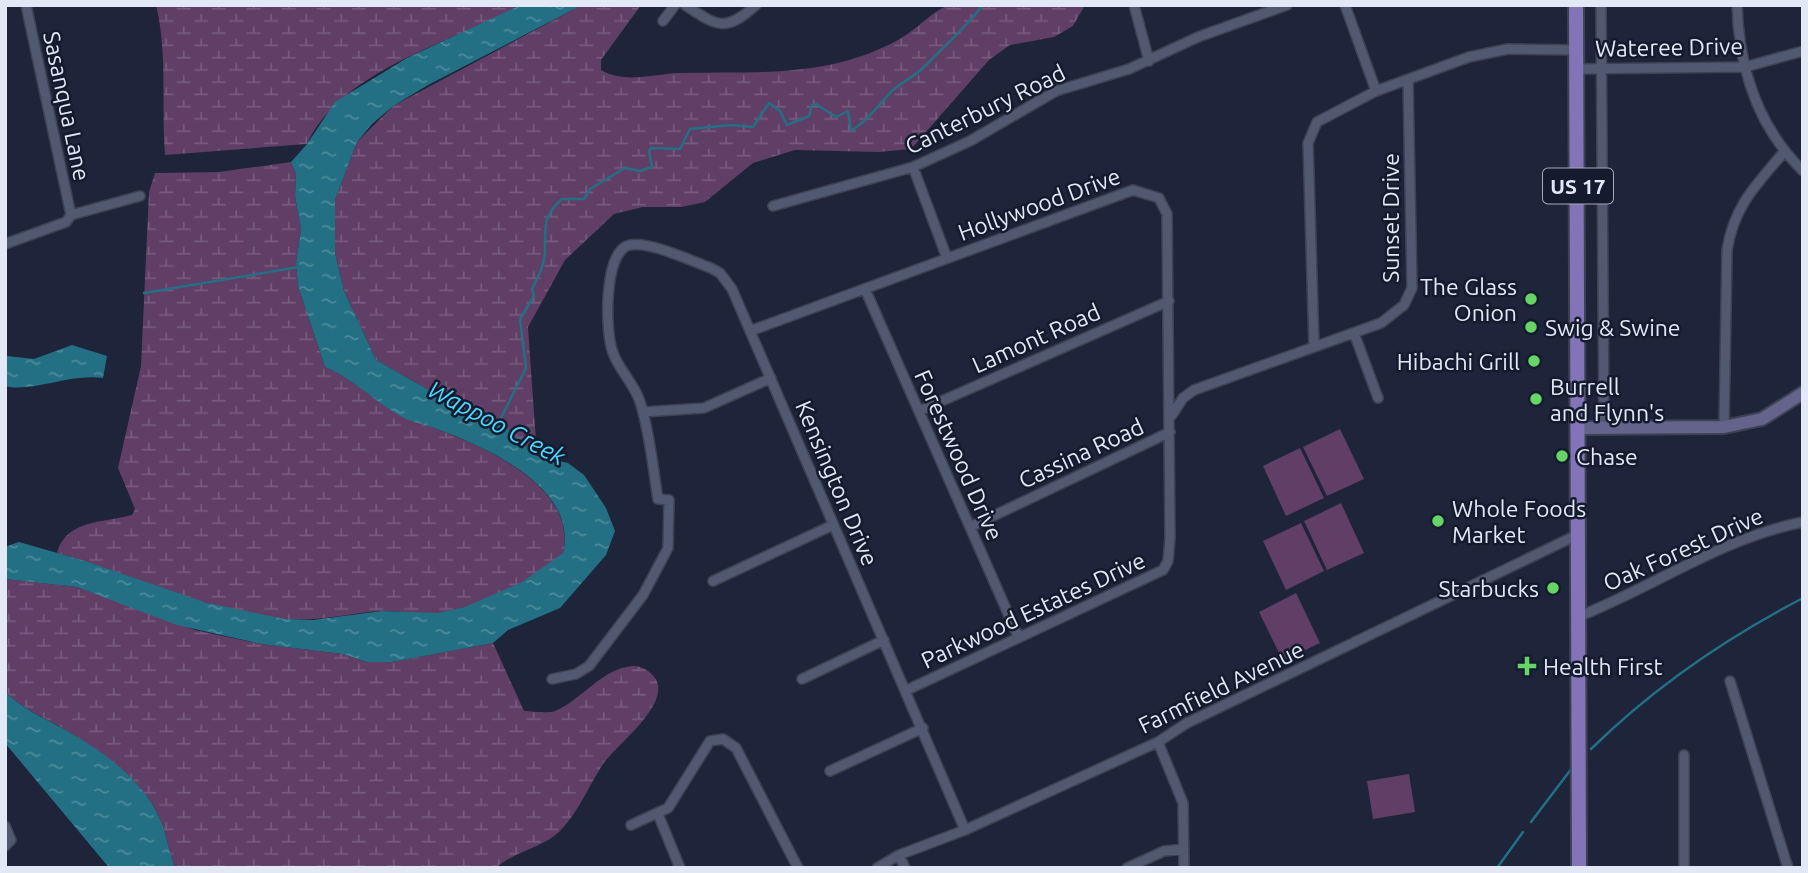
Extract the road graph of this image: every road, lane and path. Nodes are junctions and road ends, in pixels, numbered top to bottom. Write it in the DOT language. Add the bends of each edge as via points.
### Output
graph roads {
  1 [pos="26,5"];
  2 [pos="675,5"];
  3 [pos="685,5"];
  4 [pos="756,5"];
  5 [pos="1134,5"];
  6 [pos="1287,5"];
  7 [pos="1345,5"];
  8 [pos="1576,5"];
  9 [pos="1601,5"];
  10 [pos="1737,5"];
  11 [pos="663,21"];
  12 [pos="1576,50"];
  13 [pos="1803,51"];
  14 [pos="1149,61"];
  15 [pos="1745,67"];
  16 [pos="1602,68"];
  17 [pos="1576,69"];
  18 [pos="1408,81"];
  19 [pos="1376,91"];
  20 [pos="1784,152"];
  21 [pos="913,167"];
  22 [pos="1803,171"];
  23 [pos="140,197"];
  24 [pos="773,206"];
  25 [pos="71,215"];
  26 [pos="5,244"];
  27 [pos="947,258"];
  28 [pos="864,289"];
  29 [pos="1169,301"];
  30 [pos="750,331"];
  31 [pos="1354,333"];
  32 [pos="1314,345"];
  33 [pos="771,378"];
  34 [pos="1803,393"];
  35 [pos="1378,398"];
  36 [pos="919,411"];
  37 [pos="643,412"];
  38 [pos="1170,419"];
  39 [pos="1724,427"];
  40 [pos="1579,428"];
  41 [pos="1604,428"];
  42 [pos="1170,432"];
  43 [pos="1803,522"];
  44 [pos="833,525"];
  45 [pos="970,527"];
  46 [pos="1579,534"];
  47 [pos="713,581"];
  48 [pos="1580,616"];
  49 [pos="1018,636"];
  50 [pos="884,640"];
  51 [pos="552,679"];
  52 [pos="802,679"];
  53 [pos="1731,681"];
  54 [pos="907,690"];
  55 [pos="923,727"];
  56 [pos="1158,742"];
  57 [pos="1684,755"];
  58 [pos="830,771"];
  59 [pos="657,814"];
  60 [pos="631,825"];
  61 [pos="5,827"];
  62 [pos="965,830"];
  63 [pos="5,846"];
  64 [pos="1184,849"];
  65 [pos="899,855"];
  66 [pos="680,868"];
  67 [pos="797,868"];
  68 [pos="877,868"];
  69 [pos="905,868"];
  70 [pos="1127,868"];
  71 [pos="1184,868"];
  72 [pos="1579,868"];
  73 [pos="1684,868"];
  74 [pos="1788,868"];
  1 -- 25 [label="street, Sasanqua Lane"];
  2 -- 11 [label="street"];
  3 -- 4 [label="street" via="712,24 725,25"];
  5 -- 14 [label="street"];
  6 -- 14 [label="street, Canterbury Road" via="1198,37"];
  7 -- 19 [label="street"];
  8 -- 12 [label="highway, US 17"];
  9 -- 16 [label="street"];
  10 -- 15 [label="street"];
  12 -- 17 [label="highway, US 17"];
  12 -- 18 [label="street" via="1489,52"];
  13 -- 15 [label="street, Wateree Drive"];
  14 -- 21 [label="street, Canterbury Road" via="1056,92"];
  15 -- 16 [label="street, Wateree Drive"];
  15 -- 20 [label="street" via="1757,110"];
  16 -- 17 [label="street, Wateree Drive"];
  16 -- 41 [label="street"];
  17 -- 40 [label="highway, US 17"];
  18 -- 19 [label="street"];
  18 -- 31 [label="street, Sunset Drive" via="1412,288 1391,317"];
  19 -- 32 [label="street" via="1317,122 1308,143"];
  20 -- 22 [label="street"];
  20 -- 39 [label="street" via="1739,206 1730,228"];
  21 -- 24 [label="street, Canterbury Road"];
  21 -- 27 [label="street"];
  23 -- 25 [label="street"];
  25 -- 26 [label="street" via="66,222"];
  27 -- 28 [label="street, Hollywood Drive"];
  27 -- 29 [label="street, Hollywood Drive" via="1141,190 1158,198 1167,214"];
  28 -- 30 [label="street, Hollywood Drive"];
  28 -- 36 [label="street, Forestwood Drive"];
  29 -- 36 [label="street, Lamont Road"];
  29 -- 38 [label="street, Hollywood Drive"];
  30 -- 33 [label="street, Kensington Drive"];
  30 -- 37 [label="street, Kensington Drive" via="732,289 712,268 647,246 621,248 610,271 609,338"];
  31 -- 32 [label="street, Sunset Drive"];
  31 -- 35 [label="street"];
  32 -- 38 [label="street, Sunset Drive" via="1194,390 1182,398"];
  33 -- 37 [label="street" via="704,408"];
  33 -- 44 [label="street, Kensington Drive"];
  34 -- 39 [label="main road" via="1762,419"];
  36 -- 45 [label="street, Forestwood Drive"];
  37 -- 51 [label="street" via="659,499 669,500 664,560 589,666"];
  38 -- 42 [label="street, Hollywood Drive"];
  39 -- 41 [label="main road"];
  40 -- 41 [label="main road"];
  40 -- 46 [label="highway, US 17"];
  42 -- 45 [label="street, Cassina Road"];
  42 -- 49 [label="street, Parkwood Estates Drive" via="1170,538 1163,570"];
  43 -- 48 [label="street, Oak Forest Drive" via="1774,528 1697,559"];
  44 -- 47 [label="street"];
  44 -- 50 [label="street, Kensington Drive"];
  45 -- 49 [label="street, Forestwood Drive"];
  46 -- 48 [label="highway, US 17"];
  46 -- 56 [label="street, Farmfield Avenue" via="1187,723"];
  48 -- 72 [label="highway, US 17"];
  49 -- 54 [label="street, Parkwood Estates Drive"];
  50 -- 52 [label="street"];
  50 -- 54 [label="street, Kensington Drive"];
  53 -- 74 [label="street"];
  54 -- 55 [label="street, Kensington Drive"];
  55 -- 58 [label="street"];
  55 -- 62 [label="street, Kensington Drive"];
  56 -- 62 [label="street, Farmfield Avenue"];
  56 -- 64 [label="street" via="1181,792"];
  57 -- 73 [label="street"];
  59 -- 60 [label="street"];
  59 -- 66 [label="street"];
  59 -- 67 [label="street" via="668,808 710,741 723,738 736,748"];
  61 -- 63 [label="street" via="11,840"];
  62 -- 65 [label="street, Farmfield Avenue"];
  64 -- 70 [label="street" via="1164,851"];
  64 -- 71 [label="street"];
  65 -- 68 [label="street, Farmfield Avenue"];
  65 -- 69 [label="street"];
}
